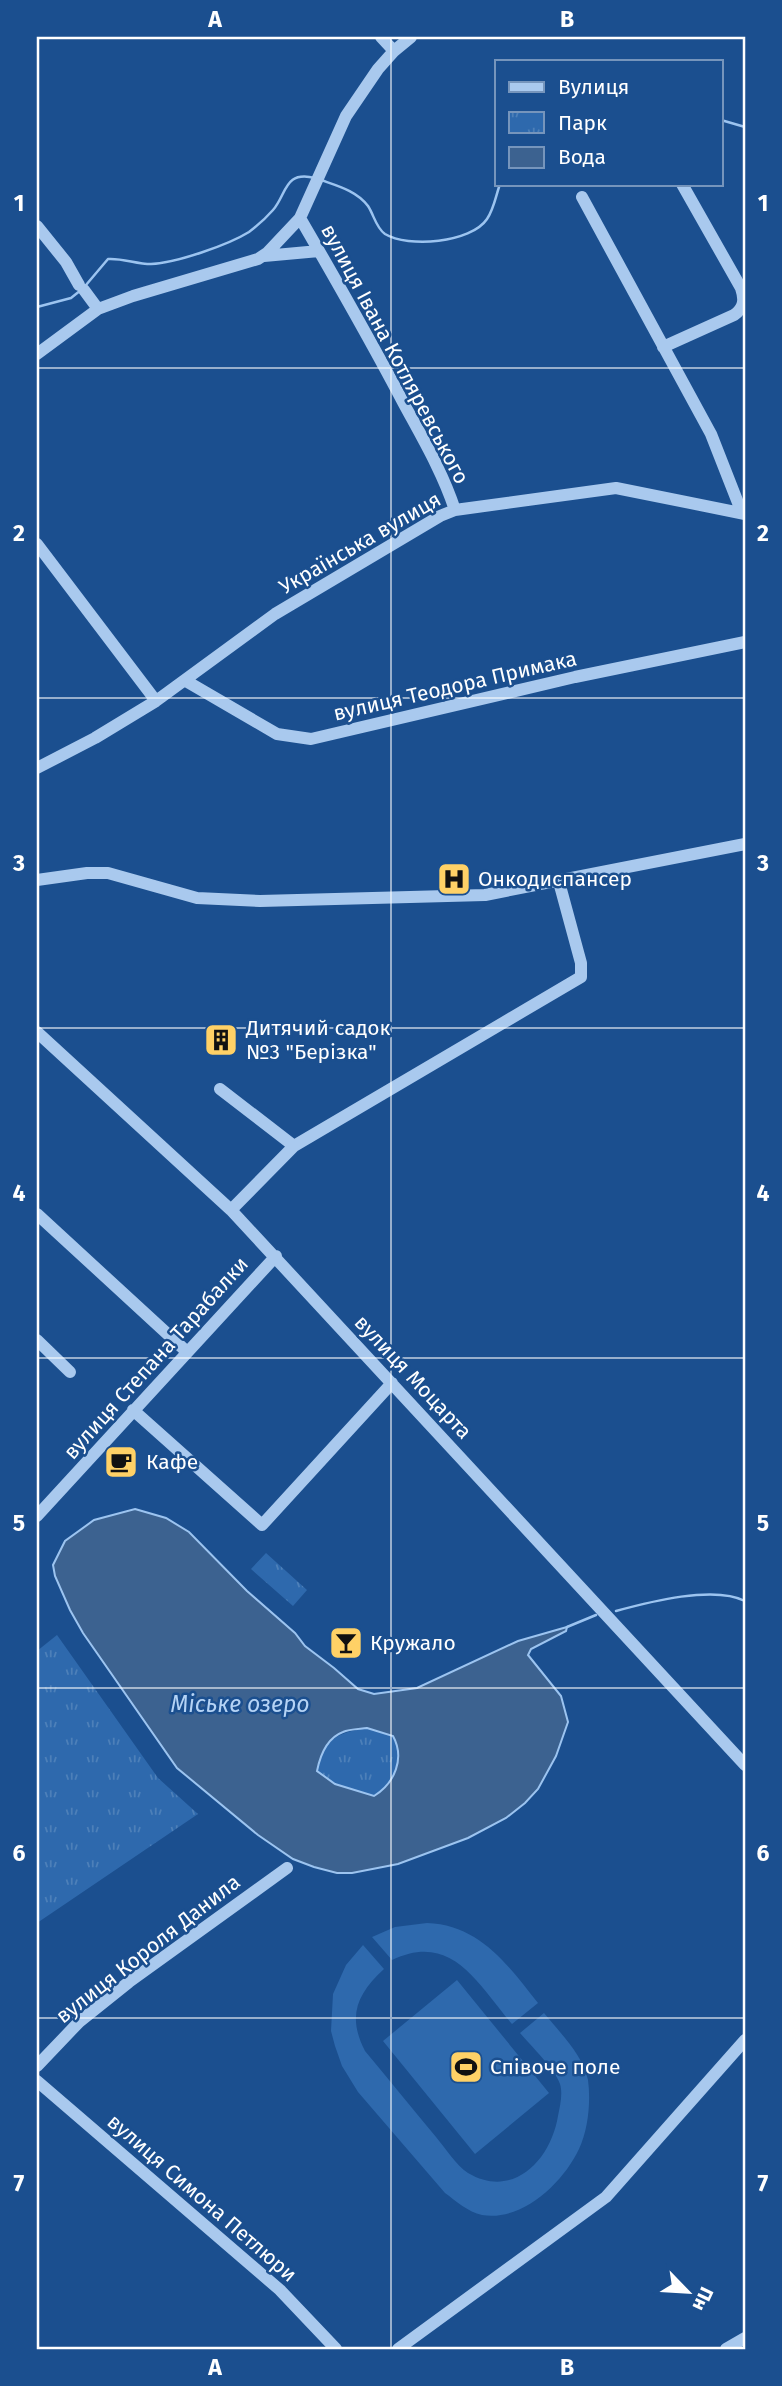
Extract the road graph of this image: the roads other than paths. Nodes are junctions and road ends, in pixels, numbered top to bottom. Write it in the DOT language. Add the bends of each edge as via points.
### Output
graph roads {
  1 [pos="381,37"];
  2 [pos="411,37"];
  3 [pos="394,51"];
  4 [pos="683,186"];
  5 [pos="582,197"];
  6 [pos="300,218"];
  7 [pos="37,226"];
  8 [pos="319,251"];
  9 [pos="263,256"];
  10 [pos="99,309"];
  11 [pos="663,347"];
  12 [pos="37,354"];
  13 [pos="455,510"];
  14 [pos="744,513"];
  15 [pos="37,544"];
  16 [pos="745,642"];
  17 [pos="186,681"];
  18 [pos="156,701"];
  19 [pos="37,768"];
  20 [pos="745,844"];
  21 [pos="37,880"];
  22 [pos="559,882"];
  23 [pos="37,1032"];
  24 [pos="220,1089"];
  25 [pos="294,1146"];
  26 [pos="231,1210"];
  27 [pos="37,1214"];
  28 [pos="275,1256"];
  29 [pos="37,1340"];
  30 [pos="187,1352"];
  31 [pos="70,1372"];
  32 [pos="392,1383"];
  33 [pos="133,1410"];
  34 [pos="37,1517"];
  35 [pos="745,1765"];
  36 [pos="287,1868"];
  37 [pos="745,2040"];
  38 [pos="37,2066"];
  39 [pos="37,2081"];
  40 [pos="745,2338"];
  41 [pos="337,2349"];
  42 [pos="398,2349"];
  43 [pos="726,2349"];
  1 -- 3 [label="street"];
  2 -- 3 [label="street"];
  3 -- 6 [label="street" via="346,116"];
  4 -- 11 [label="street" via="741,288 744,303 734,315"];
  5 -- 11 [label="street"];
  6 -- 8 [label="street, вулиця Івана Котляревського"];
  6 -- 9 [label="street"];
  7 -- 10 [label="street"];
  8 -- 9 [label="street"];
  8 -- 13 [label="street, вулиця Івана Котляревського" via="446,484"];
  9 -- 10 [label="street"];
  10 -- 12 [label="street"];
  11 -- 14 [label="street" via="711,434"];
  13 -- 14 [label="street, Українська вулиця" via="616,488"];
  13 -- 17 [label="street, Українська вулиця" via="275,614"];
  15 -- 18 [label="street"];
  16 -- 17 [label="street, вулиця Теодора Примака" via="311,739 277,734"];
  17 -- 18 [label="street, Українська вулиця"];
  18 -- 19 [label="street, Українська вулиця"];
  20 -- 22 [label="street"];
  21 -- 22 [label="street" via="108,873 197,898 260,901 485,895"];
  22 -- 25 [label="street" via="581,977"];
  23 -- 26 [label="street, вулиця Моцарта"];
  24 -- 25 [label="street"];
  25 -- 26 [label="street"];
  26 -- 28 [label="street, вулиця Моцарта"];
  27 -- 30 [label="street"];
  28 -- 30 [label="street, вулиця Степана Тарабалки"];
  28 -- 32 [label="street, вулиця Моцарта"];
  29 -- 31 [label="street"];
  30 -- 33 [label="street, вулиця Степана Тарабалки"];
  32 -- 33 [label="street" via="262,1525"];
  32 -- 35 [label="street, вулиця Моцарта"];
  33 -- 34 [label="street, вулиця Степана Тарабалки"];
  36 -- 38 [label="street, вулиця Короля Данила" via="129,1982 79,2022"];
  37 -- 42 [label="street" via="606,2197"];
  39 -- 41 [label="street, вулиця Симона Петлюри" via="280,2290"];
  40 -- 43 [label="street"];
}
